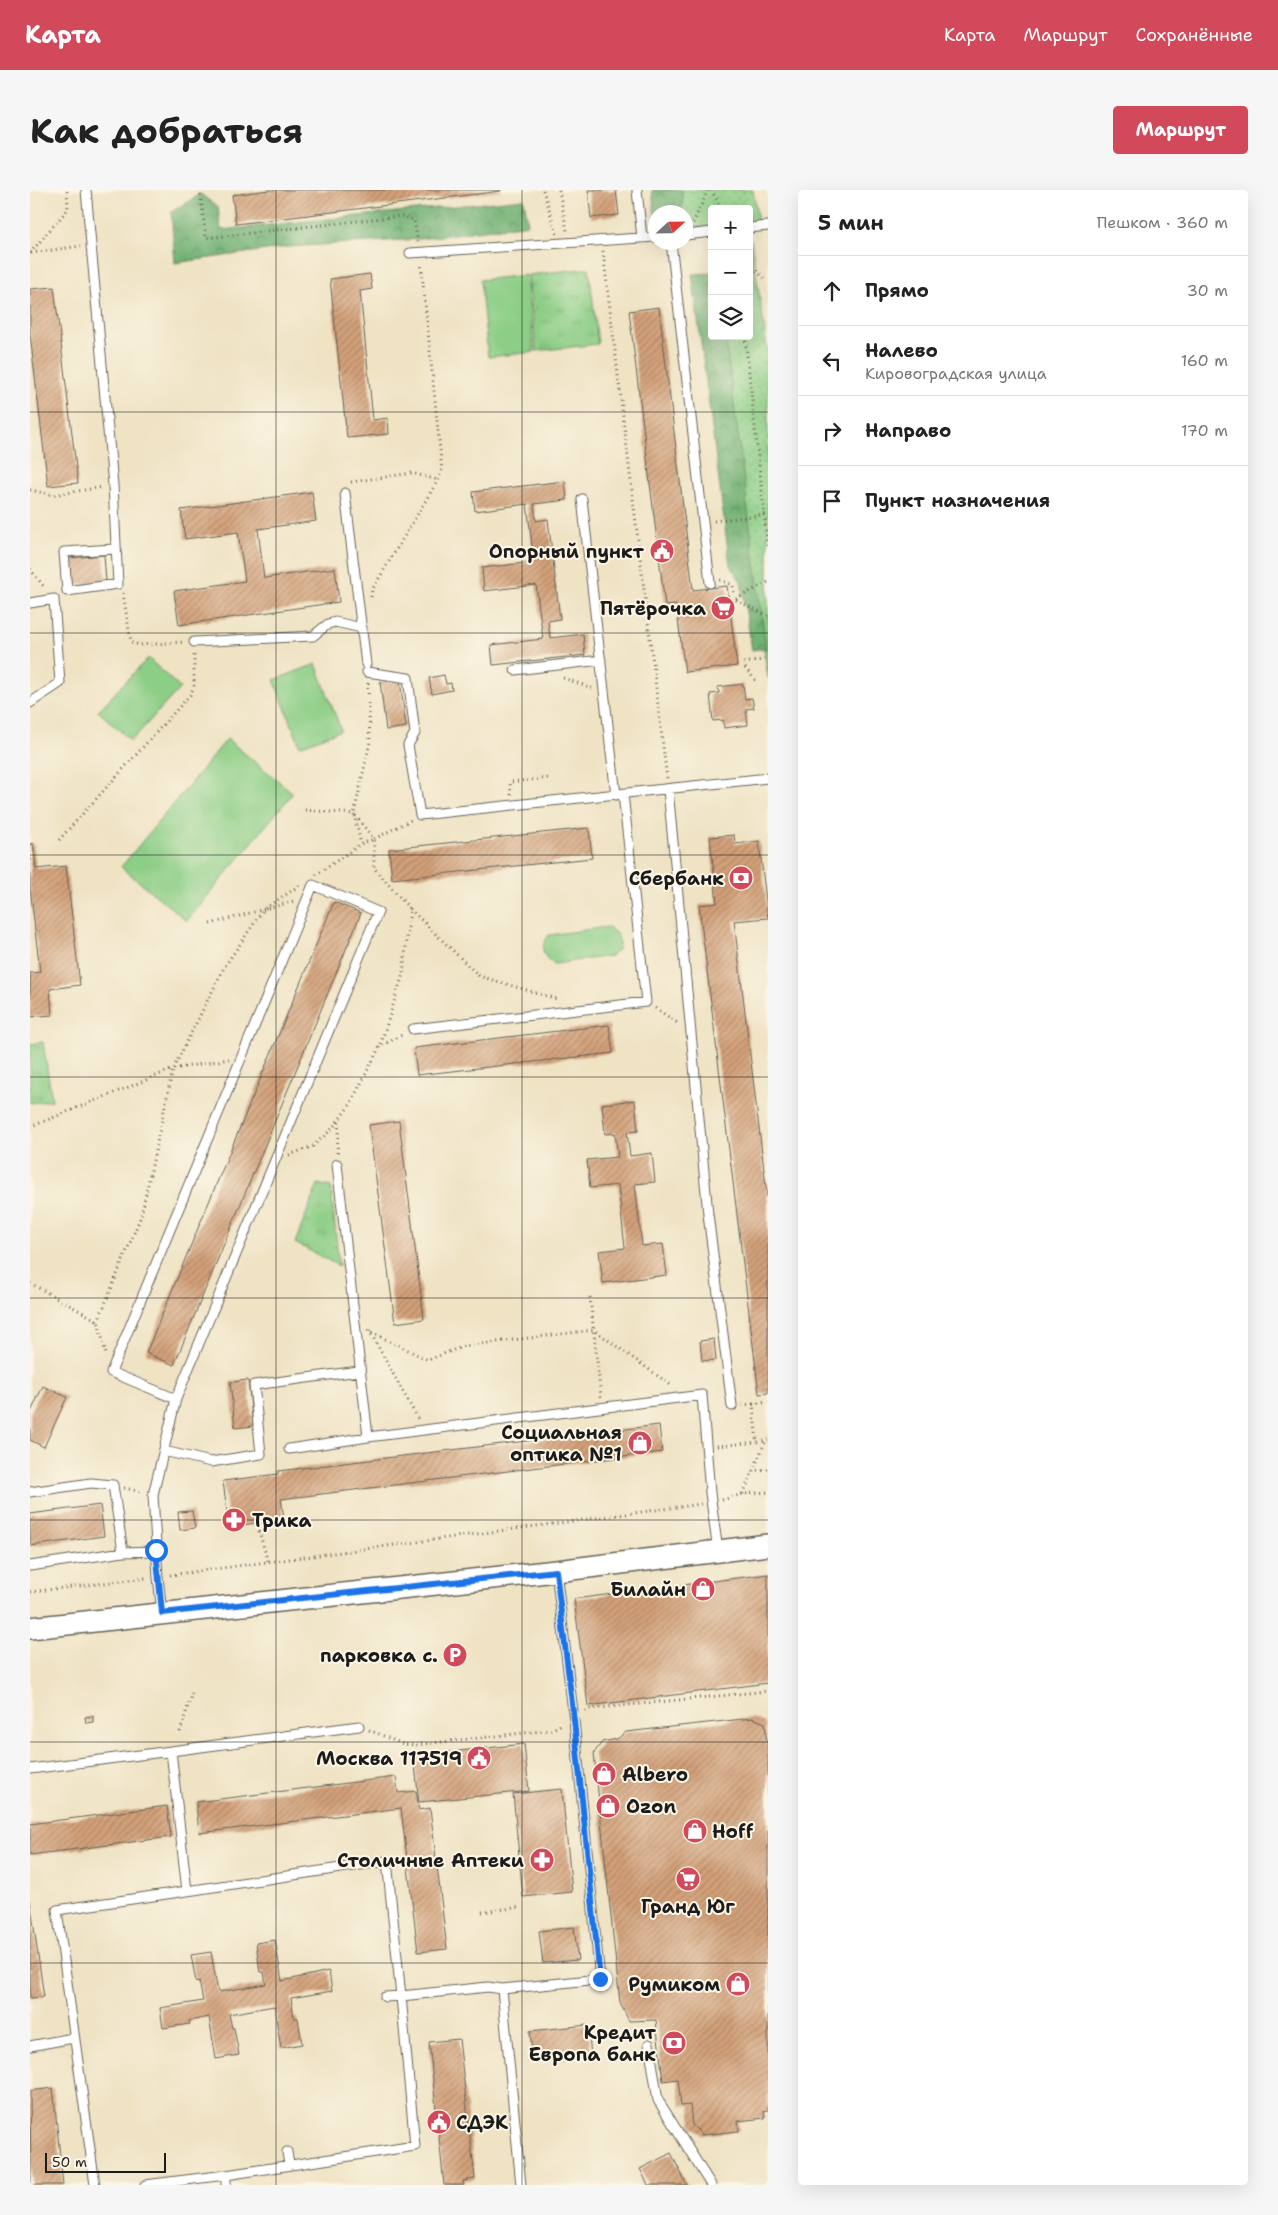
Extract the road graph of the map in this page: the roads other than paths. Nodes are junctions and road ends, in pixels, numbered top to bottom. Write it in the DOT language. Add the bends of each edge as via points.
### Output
graph roads {
  1 [pos="86,190"];
  2 [pos="636,190"];
  3 [pos="768,226"];
  4 [pos="753,228"];
  5 [pos="708,232"];
  6 [pos="693,234"];
  7 [pos="642,238"];
  8 [pos="648,238"];
  9 [pos="672,250"];
  10 [pos="410,253"];
  11 [pos="345,493"];
  12 [pos="582,499"];
  13 [pos="115,549"];
  14 [pos="710,583"];
  15 [pos="30,603"];
  16 [pos="362,628"];
  17 [pos="194,642"];
  18 [pos="601,660"];
  19 [pos="515,670"];
  20 [pos="30,703"];
  21 [pos="768,778"];
  22 [pos="668,789"];
  23 [pos="620,794"];
  24 [pos="413,1029"];
  25 [pos="337,1164"];
  26 [pos="359,1371"];
  27 [pos="176,1399"];
  28 [pos="732,1406"];
  29 [pos="368,1437"];
  30 [pos="289,1449"];
  31 [pos="164,1451"];
  32 [pos="30,1492"];
  33 [pos="768,1545"];
  34 [pos="156,1550"];
  35 [pos="718,1551"];
  36 [pos="123,1552"];
  37 [pos="30,1566"];
  38 [pos="556,1571"];
  39 [pos="162,1613"];
  40 [pos="30,1628"];
  41 [pos="358,1726"];
  42 [pos="171,1751"];
  43 [pos="30,1769"];
  44 [pos="187,1891"];
  45 [pos="502,1989"];
  46 [pos="401,1996"];
  47 [pos="385,1997"];
  48 [pos="73,2038"];
  49 [pos="649,2044"];
  50 [pos="30,2046"];
  51 [pos="287,2152"];
  52 [pos="289,2165"];
  53 [pos="226,2175"];
  54 [pos="94,2185"];
  55 [pos="145,2185"];
  56 [pos="226,2185"];
  57 [pos="522,2185"];
  58 [pos="711,2185"];
  1 -- 13 [label="lane" via="113,485"];
  2 -- 7 [label="lane"];
  3 -- 4 [label="lane"];
  5 -- 6 [label="lane"];
  7 -- 8 [label="lane"];
  7 -- 10 [label="lane"];
  9 -- 14 [label="lane"];
  11 -- 16 [label="lane"];
  12 -- 18 [label="lane"];
  13 -- 13 [label="lane" via="118,584 67,591 64,552"];
  15 -- 20 [label="lane" via="54,599 60,684"];
  16 -- 17 [label="lane" via="336,622 313,636"];
  16 -- 23 [label="lane" via="367,668 408,678 415,733 408,745 420,814"];
  18 -- 19 [label="lane"];
  18 -- 23 [label="lane"];
  21 -- 22 [label="lane"];
  22 -- 23 [label="lane"];
  22 -- 28 [label="lane" via="708,1214"];
  23 -- 24 [label="lane" via="646,1002"];
  25 -- 26 [label="lane"];
  26 -- 29 [label="lane"];
  26 -- 31 [label="lane" via="254,1385 261,1454 210,1462"];
  27 -- 27 [label="lane" via="378,912 313,885 111,1372"];
  27 -- 31 [label="lane"];
  29 -- 30 [label="lane"];
  29 -- 35 [label="lane" via="702,1395"];
  31 -- 34 [label="lane" via="153,1495"];
  32 -- 36 [label="lane" via="91,1482 112,1485"];
  33 -- 35 [label="street"];
  34 -- 36 [label="lane"];
  34 -- 39 [label="lane"];
  35 -- 38 [label="street"];
  36 -- 37 [label="lane"];
  38 -- 39 [label="street"];
  38 -- 45 [label="lane" via="600,1979"];
  39 -- 40 [label="street"];
  41 -- 42 [label="lane"];
  42 -- 43 [label="lane"];
  42 -- 44 [label="lane"];
  44 -- 46 [label="lane" via="387,1861"];
  44 -- 48 [label="lane" via="57,1910"];
  45 -- 46 [label="lane" via="488,1987"];
  45 -- 57 [label="lane"];
  46 -- 47 [label="lane"];
  46 -- 52 [label="lane" via="415,2146"];
  48 -- 50 [label="lane"];
  48 -- 54 [label="lane"];
  49 -- 58 [label="lane" via="658,2100"];
  51 -- 52 [label="lane"];
  52 -- 53 [label="lane"];
  53 -- 55 [label="lane"];
  53 -- 56 [label="lane"];
}
